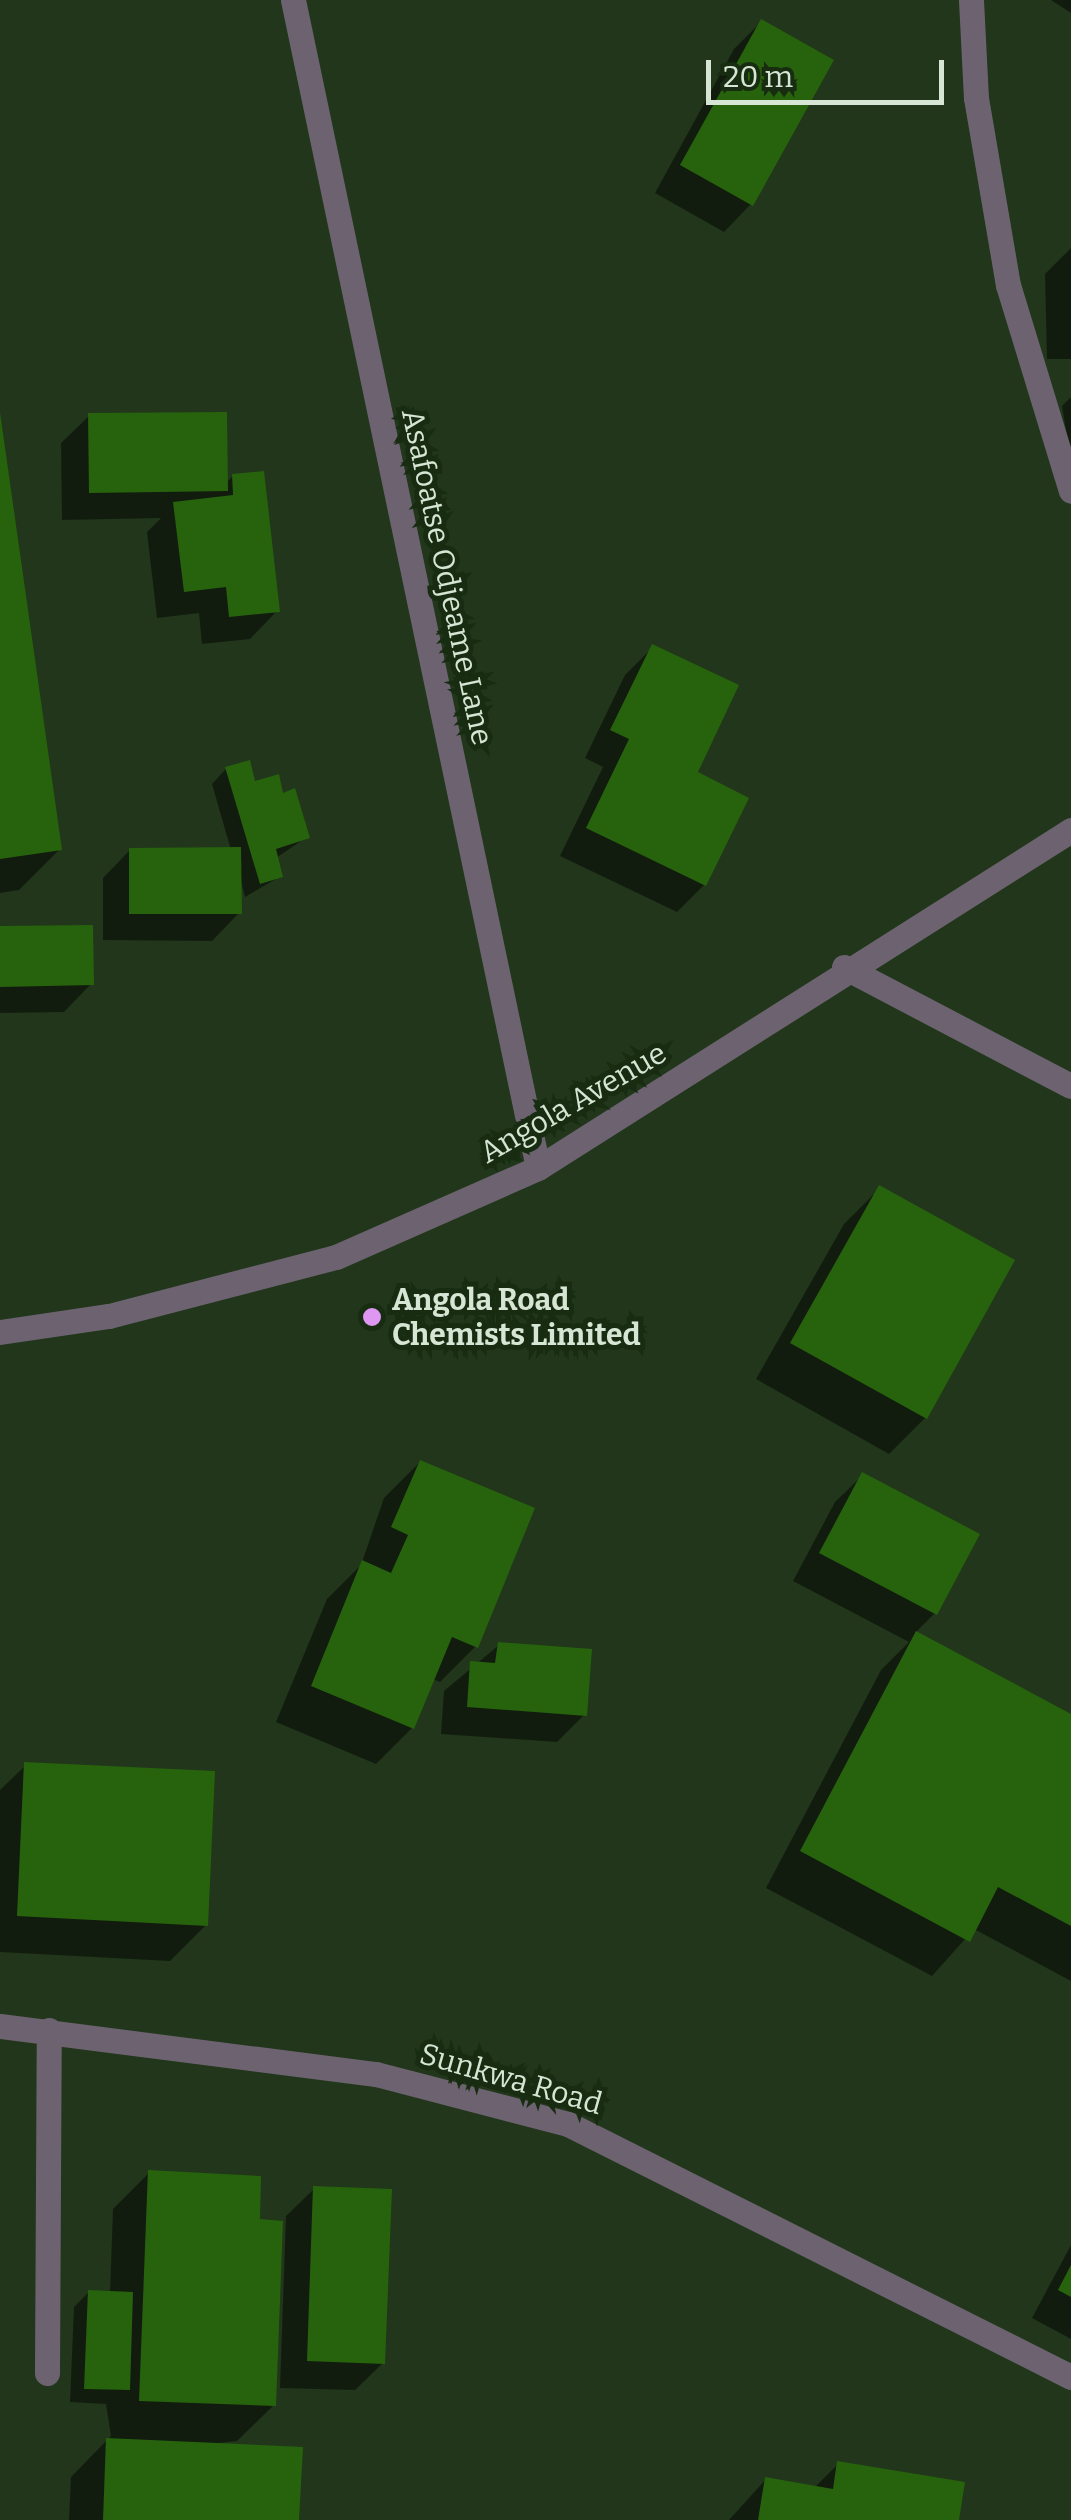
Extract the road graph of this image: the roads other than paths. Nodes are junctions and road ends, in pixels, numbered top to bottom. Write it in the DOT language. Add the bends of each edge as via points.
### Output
graph roads {
  1 [pos="293,0"];
  2 [pos="971,0"];
  3 [pos="1071,491"];
  4 [pos="1071,830"];
  5 [pos="844,967"];
  6 [pos="1071,1086"];
  7 [pos="538,1168"];
  8 [pos="0,1332"];
  9 [pos="0,2026"];
  10 [pos="49,2030"];
  11 [pos="47,2374"];
  12 [pos="1071,2377"];
  1 -- 7 [label="street, Asafoatse Odjeame Lane"];
  2 -- 3 [label="street" via="976,98 1008,286"];
  4 -- 5 [label="street, Angola Avenue"];
  5 -- 6 [label="street"];
  5 -- 7 [label="street, Angola Avenue"];
  7 -- 8 [label="street, Angola Avenue" via="336,1257 108,1316"];
  9 -- 10 [label="street, Sunkwa Road"];
  10 -- 11 [label="street"];
  10 -- 12 [label="street, Sunkwa Road" via="376,2074 568,2124"];
}
